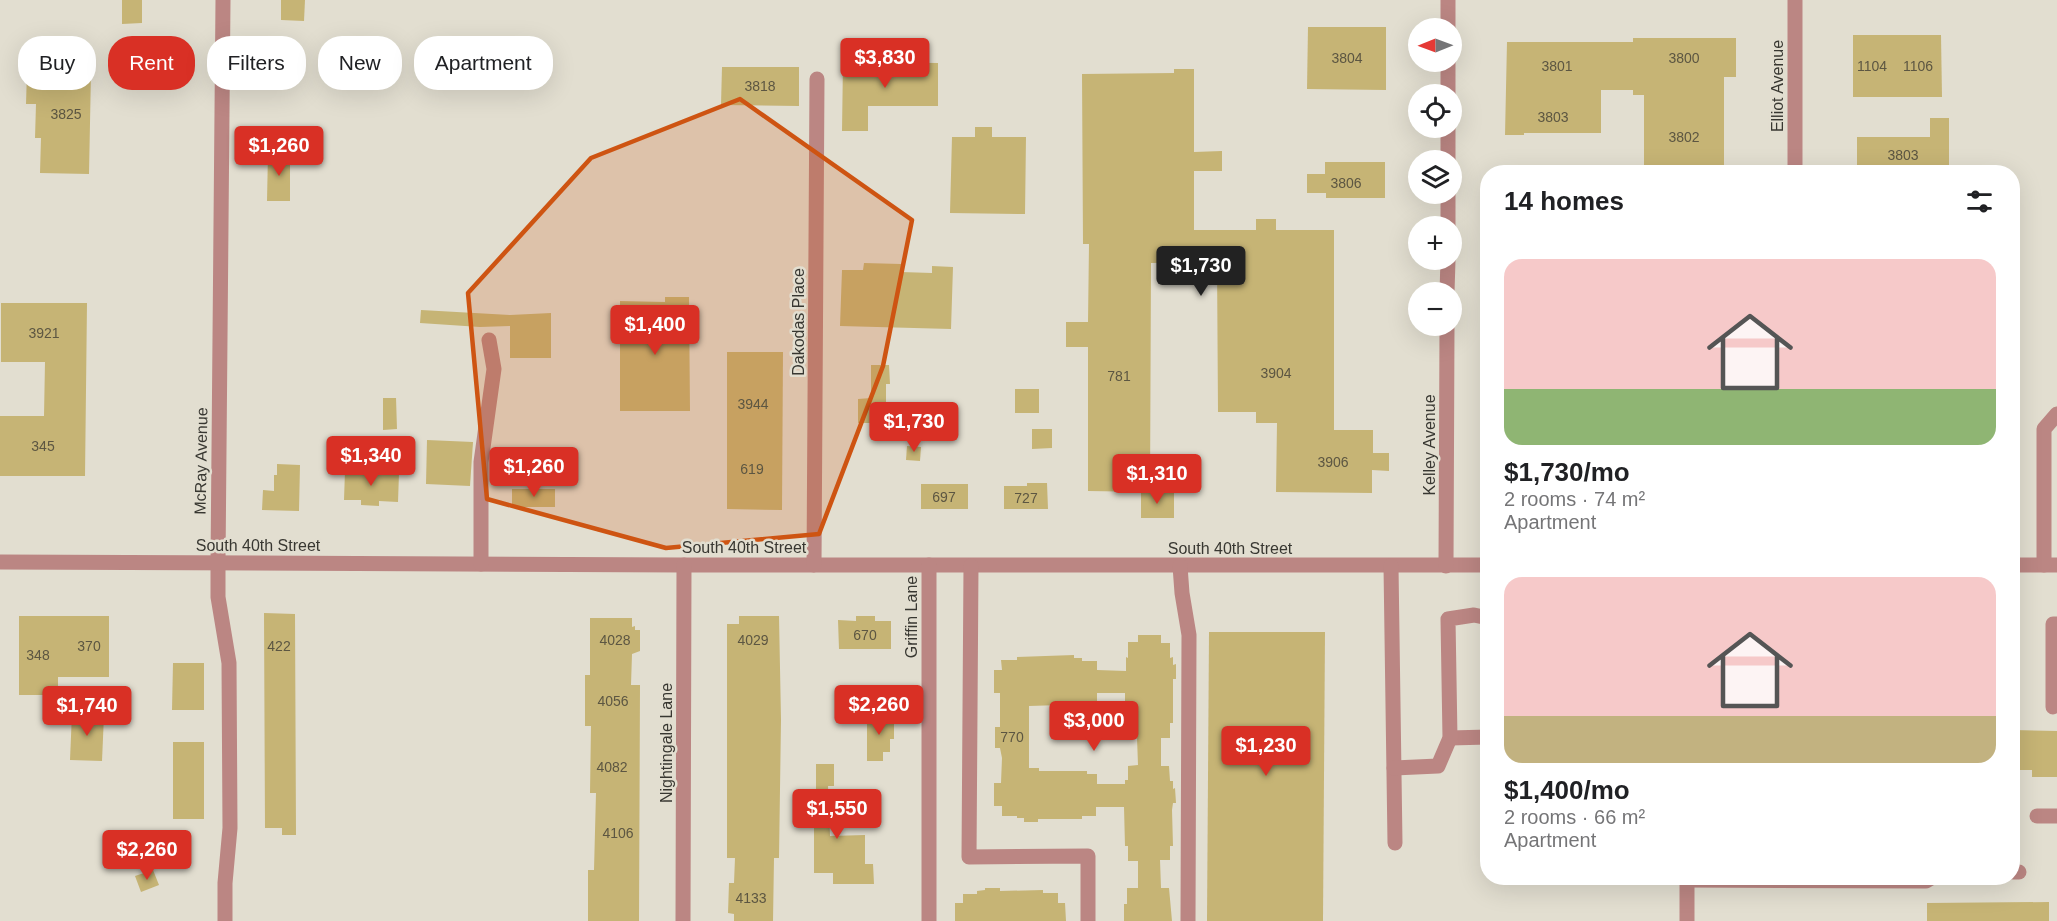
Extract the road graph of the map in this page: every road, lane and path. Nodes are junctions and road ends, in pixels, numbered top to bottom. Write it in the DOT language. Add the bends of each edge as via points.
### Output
graph roads {
  1 [pos="223,0"];
  2 [pos="1449,0"];
  3 [pos="1796,0"];
  4 [pos="1448,18"];
  5 [pos="817,79"];
  6 [pos="1795,165"];
  7 [pos="1447,336"];
  8 [pos="489,340"];
  9 [pos="2057,414"];
  10 [pos="2050,429"];
  11 [pos="2050,523"];
  12 [pos="0,562"];
  13 [pos="218,562"];
  14 [pos="481,564"];
  15 [pos="684,565"];
  16 [pos="814,565"];
  17 [pos="929,565"];
  18 [pos="1480,565"];
  19 [pos="2020,565"];
  20 [pos="2050,565"];
  21 [pos="970,566"];
  22 [pos="1180,566"];
  23 [pos="1391,566"];
  24 [pos="1446,566"];
  25 [pos="1480,616"];
  26 [pos="2057,624"];
  27 [pos="2053,707"];
  28 [pos="1480,737"];
  29 [pos="1450,738"];
  30 [pos="1394,768"];
  31 [pos="2037,816"];
  32 [pos="2057,816"];
  33 [pos="1395,843"];
  34 [pos="1687,885"];
  35 [pos="225,921"];
  36 [pos="683,921"];
  37 [pos="929,921"];
  38 [pos="1088,921"];
  39 [pos="1188,921"];
  40 [pos="1687,921"];
  1 -- 13 [label="street, McRay Avenue"];
  2 -- 4 [label="street"];
  3 -- 6 [label="street, Elliot Avenue"];
  5 -- 16 [label="street, Dakodas Place"];
  7 -- 24 [label="street, Kelley Avenue"];
  8 -- 14 [label="street" via="494,369 481,462"];
  9 -- 10 [label="street"];
  10 -- 11 [label="street"];
  11 -- 20 [label="street"];
  12 -- 13 [label="street, South 40th Street"];
  13 -- 14 [label="street, South 40th Street"];
  13 -- 35 [label="street, McRay Avenue" via="218,597 229,663 230,828"];
  14 -- 15 [label="street, South 40th Street"];
  15 -- 16 [label="street, South 40th Street"];
  15 -- 36 [label="street, Nightingale Lane"];
  16 -- 17 [label="street, South 40th Street"];
  17 -- 21 [label="street, South 40th Street"];
  17 -- 37 [label="street, Griffin Lane"];
  18 -- 24 [label="street, South 40th Street"];
  19 -- 20 [label="street"];
  21 -- 22 [label="street, South 40th Street"];
  21 -- 38 [label="street" via="969,857 1088,856"];
  22 -- 23 [label="street, South 40th Street"];
  22 -- 39 [label="street" via="1189,635"];
  23 -- 24 [label="street, South 40th Street"];
  23 -- 30 [label="street"];
  25 -- 29 [label="street" via="1448,619"];
  26 -- 27 [label="street"];
  28 -- 29 [label="street"];
  29 -- 30 [label="street" via="1438,766"];
  30 -- 33 [label="street"];
  31 -- 32 [label="street"];
  34 -- 40 [label="street"];
}
